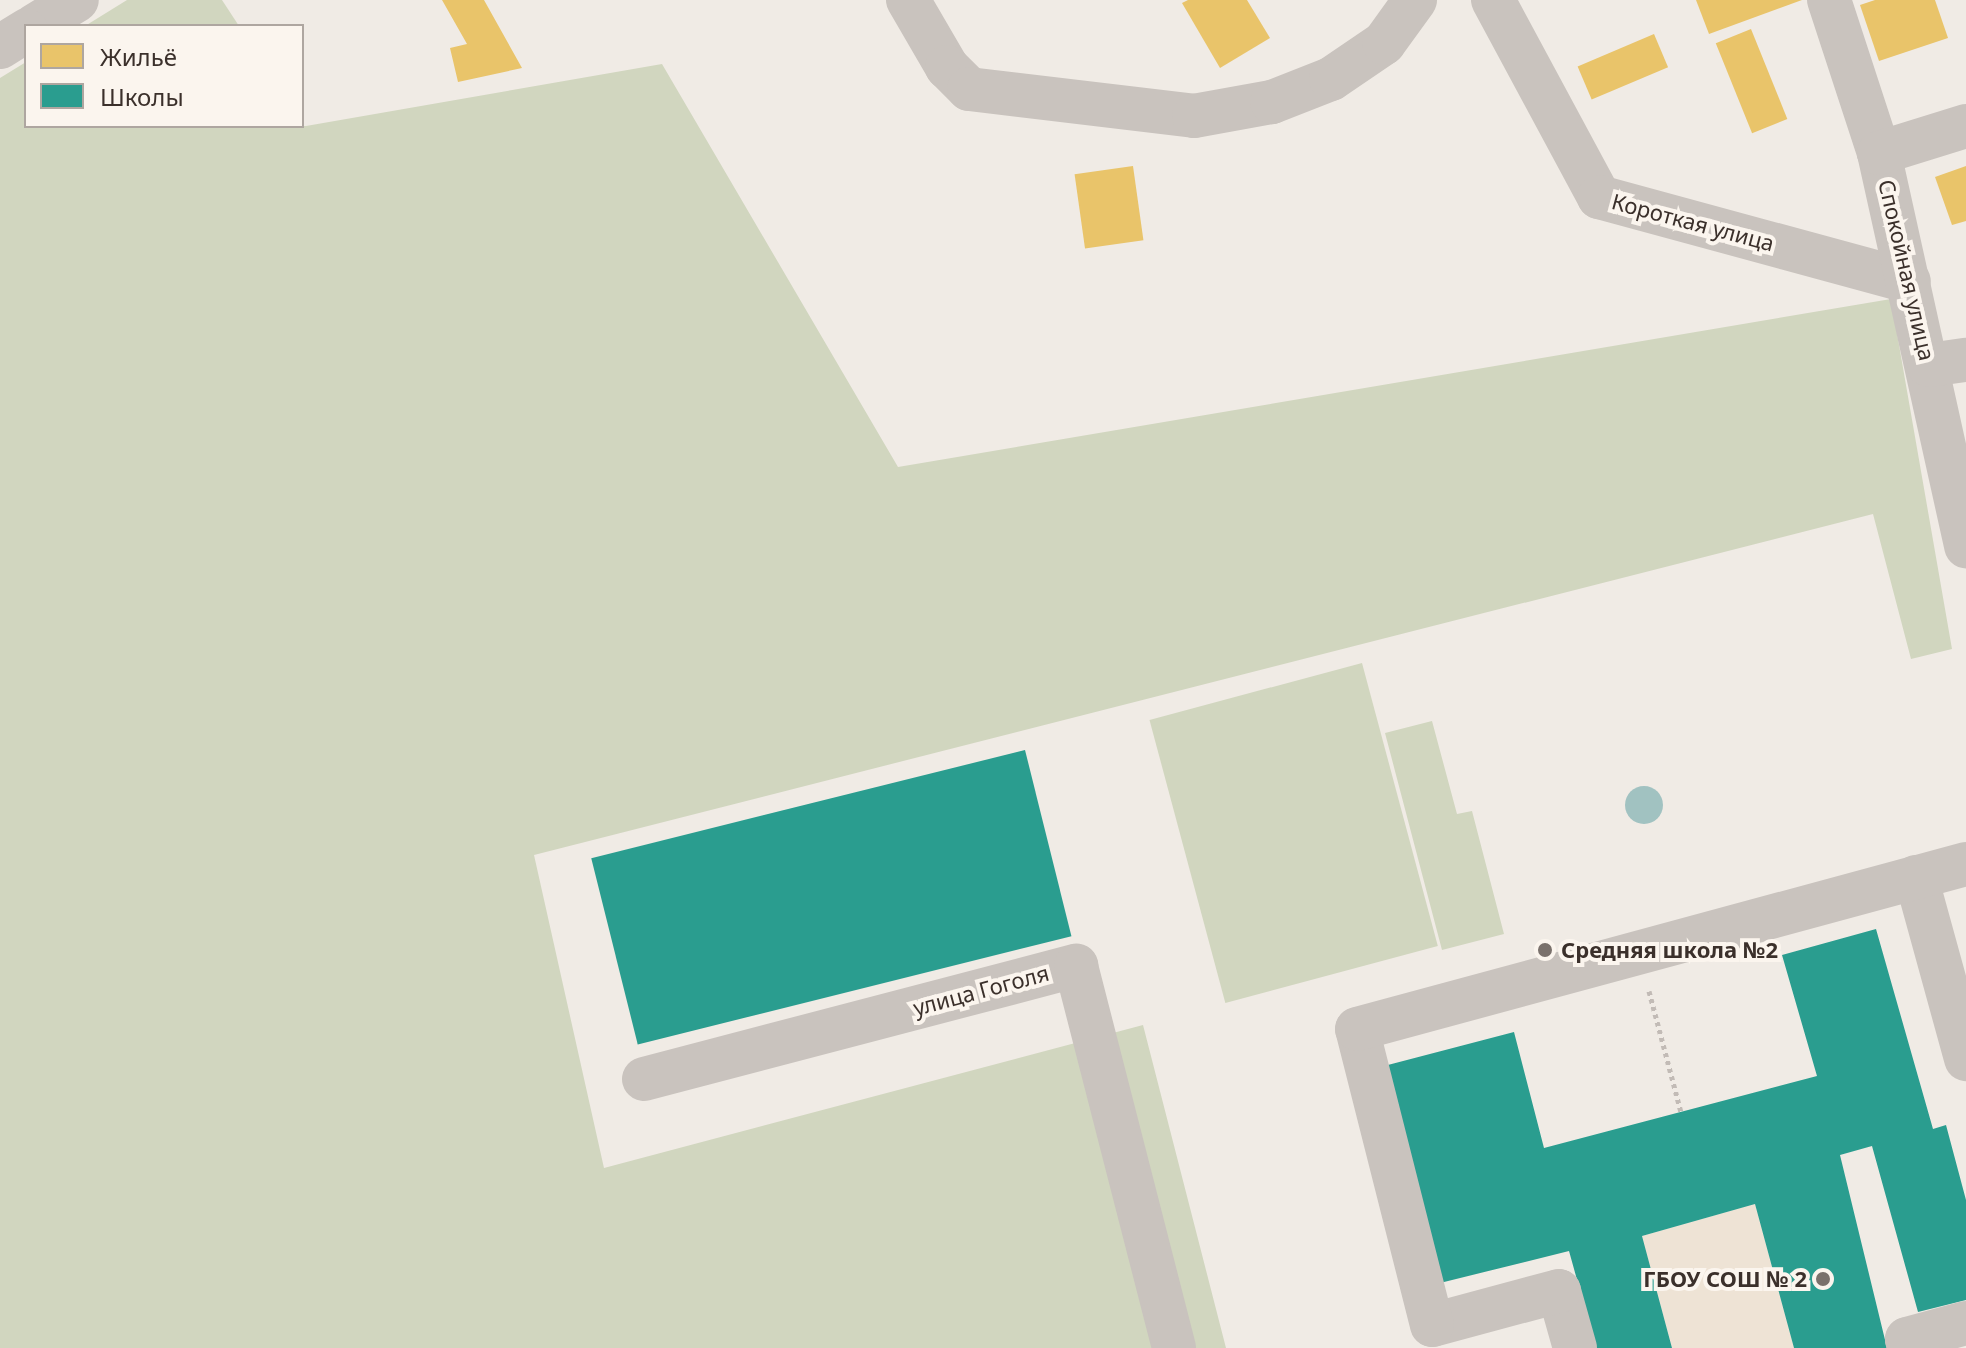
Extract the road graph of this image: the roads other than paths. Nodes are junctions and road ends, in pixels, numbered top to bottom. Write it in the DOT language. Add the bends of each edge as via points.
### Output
graph roads {
  1 [pos="77,0"];
  2 [pos="908,0"];
  3 [pos="1415,0"];
  4 [pos="1493,0"];
  5 [pos="1829,0"];
  6 [pos="37,24"];
  7 [pos="24,32"];
  8 [pos="0,47"];
  9 [pos="1966,126"];
  10 [pos="1879,153"];
  11 [pos="1909,281"];
  12 [pos="1948,362"];
  13 [pos="1966,546"];
  14 [pos="1966,864"];
  15 [pos="1916,877"];
  16 [pos="1966,1059"];
  17 [pos="644,1079"];
  18 [pos="1966,1323"];
  19 [pos="1174,1348"];
  20 [pos="1575,1348"];
  21 [pos="1909,1348"];
  1 -- 6 [label="street"];
  2 -- 3 [label="street" via="947,67 969,89 1194,116 1272,102 1331,79 1384,43"];
  4 -- 11 [label="street, Короткая улица" via="1599,197"];
  5 -- 10 [label="street, Спокойная улица"];
  7 -- 8 [label="street"];
  9 -- 10 [label="street"];
  10 -- 11 [label="street, Спокойная улица"];
  11 -- 12 [label="street, Спокойная улица"];
  12 -- 13 [label="street, Спокойная улица"];
  14 -- 15 [label="street"];
  15 -- 16 [label="street"];
  15 -- 20 [label="street" via="1357,1029 1432,1325 1559,1291"];
  17 -- 19 [label="street, улица Гоголя" via="1076,966"];
  18 -- 21 [label="street" via="1907,1339"];
}
